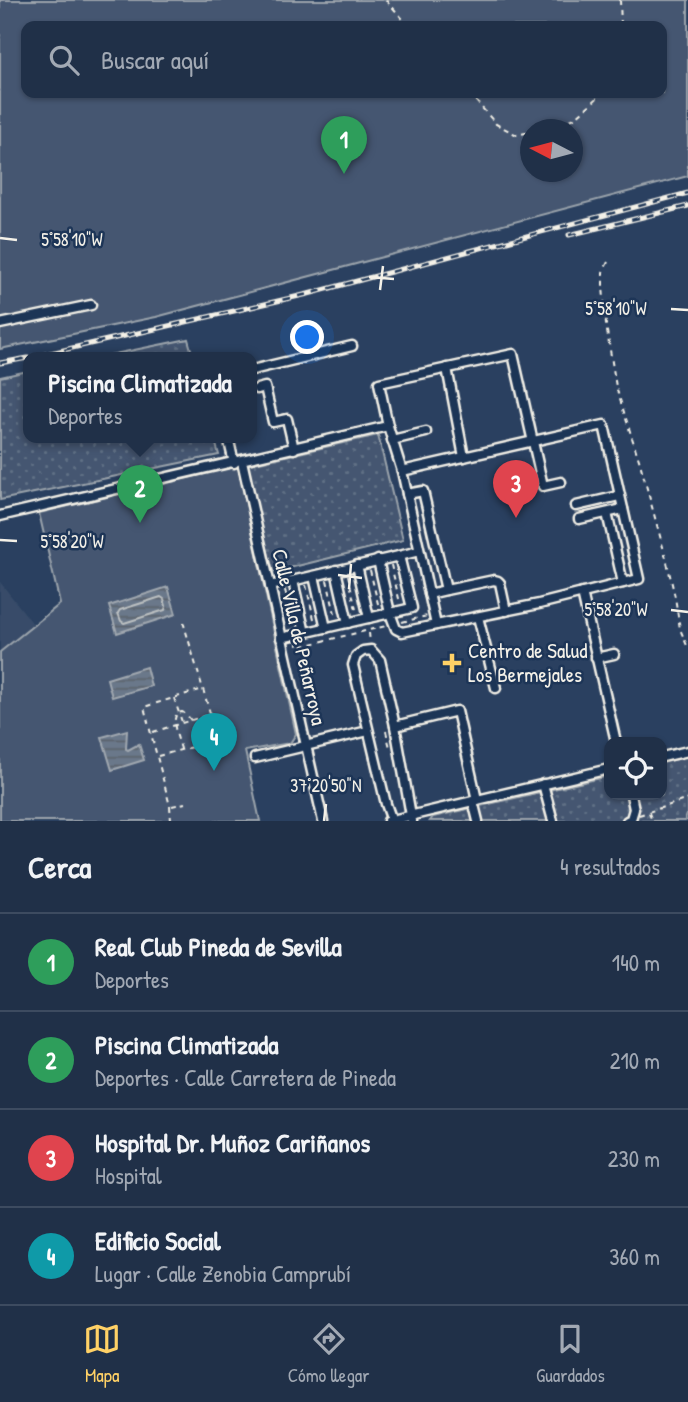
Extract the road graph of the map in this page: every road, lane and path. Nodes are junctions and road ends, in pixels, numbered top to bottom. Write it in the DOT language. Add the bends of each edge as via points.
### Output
graph roads {
  1 [pos="386,0"];
  2 [pos="620,0"];
  3 [pos="405,21"];
  4 [pos="621,21"];
  5 [pos="474,98"];
  6 [pos="597,98"];
  7 [pos="572,119"];
  8 [pos="520,134"];
  9 [pos="608,262"];
  10 [pos="91,305"];
  11 [pos="0,324"];
  12 [pos="352,345"];
  13 [pos="447,368"];
  14 [pos="257,369"];
  15 [pos="257,388"];
  16 [pos="388,426"];
  17 [pos="426,432"];
  18 [pos="392,440"];
  19 [pos="532,442"];
  20 [pos="230,443"];
  21 [pos="294,449"];
  22 [pos="464,457"];
  23 [pos="235,463"];
  24 [pos="401,471"];
  25 [pos="561,482"];
  26 [pos="407,494"];
  27 [pos="620,496"];
  28 [pos="576,506"];
  29 [pos="622,509"];
  30 [pos="607,513"];
  31 [pos="0,516"];
  32 [pos="579,519"];
  33 [pos="419,551"];
  34 [pos="399,556"];
  35 [pos="389,558"];
  36 [pos="378,561"];
  37 [pos="368,563"];
  38 [pos="357,565"];
  39 [pos="346,568"];
  40 [pos="336,570"];
  41 [pos="326,573"];
  42 [pos="314,576"];
  43 [pos="304,578"];
  44 [pos="293,580"];
  45 [pos="623,583"];
  46 [pos="270,586"];
  47 [pos="446,590"];
  48 [pos="582,593"];
  49 [pos="429,594"];
  50 [pos="402,610"];
  51 [pos="506,611"];
  52 [pos="390,613"];
  53 [pos="380,615"];
  54 [pos="478,617"];
  55 [pos="183,618"];
  56 [pos="369,618"];
  57 [pos="359,620"];
  58 [pos="348,623"];
  59 [pos="338,625"];
  60 [pos="436,625"];
  61 [pos="326,628"];
  62 [pos="316,630"];
  63 [pos="305,633"];
  64 [pos="281,638"];
  65 [pos="688,648"];
  66 [pos="614,654"];
  67 [pos="596,658"];
  68 [pos="204,688"];
  69 [pos="496,688"];
  70 [pos="174,698"];
  71 [pos="179,712"];
  72 [pos="212,713"];
  73 [pos="191,720"];
  74 [pos="182,723"];
  75 [pos="174,725"];
  76 [pos="395,726"];
  77 [pos="368,731"];
  78 [pos="152,733"];
  79 [pos="615,737"];
  80 [pos="200,746"];
  81 [pos="306,746"];
  82 [pos="181,750"];
  83 [pos="688,751"];
  84 [pos="158,756"];
  85 [pos="667,756"];
  86 [pos="255,758"];
  87 [pos="604,770"];
  88 [pos="543,784"];
  89 [pos="688,799"];
  90 [pos="475,800"];
  91 [pos="632,800"];
  92 [pos="185,803"];
  93 [pos="170,806"];
  94 [pos="649,812"];
  95 [pos="412,818"];
  96 [pos="629,820"];
  97 [pos="171,821"];
  98 [pos="323,821"];
  99 [pos="391,821"];
  100 [pos="478,821"];
  101 [pos="552,821"];
  102 [pos="652,821"];
  1 -- 3 [label="path"];
  2 -- 4 [label="path"];
  5 -- 8 [label="path" via="496,124"];
  6 -- 7 [label="path"];
  9 -- 65 [label="path" via="603,272 604,299 616,387"];
  10 -- 11 [label="street"];
  12 -- 14 [label="street"];
  13 -- 16 [label="street" via="379,383"];
  13 -- 19 [label="street" via="513,354"];
  13 -- 22 [label="street"];
  15 -- 21 [label="street" via="265,387 274,422 287,419"];
  16 -- 18 [label="street"];
  16 -- 21 [label="street"];
  17 -- 18 [label="street"];
  18 -- 24 [label="street"];
  19 -- 22 [label="street"];
  19 -- 25 [label="street" via="544,486"];
  19 -- 27 [label="street" via="604,425"];
  20 -- 23 [label="street, Calle Villa de Peñarroya"];
  21 -- 23 [label="street"];
  22 -- 24 [label="street"];
  23 -- 31 [label="street"];
  23 -- 46 [label="street, Calle Villa de Peñarroya"];
  24 -- 26 [label="street"];
  26 -- 33 [label="street"];
  26 -- 47 [label="street" via="423,491"];
  27 -- 28 [label="street"];
  27 -- 29 [label="street"];
  29 -- 30 [label="street"];
  29 -- 45 [label="street" via="639,579"];
  30 -- 32 [label="street"];
  30 -- 45 [label="street"];
  33 -- 34 [label="street"];
  33 -- 49 [label="street"];
  34 -- 35 [label="street"];
  34 -- 50 [label="street" via="412,608"];
  35 -- 36 [label="street"];
  35 -- 50 [label="path"];
  36 -- 37 [label="street"];
  36 -- 52 [label="street"];
  37 -- 38 [label="street"];
  37 -- 53 [label="path"];
  38 -- 39 [label="street"];
  38 -- 56 [label="street"];
  39 -- 40 [label="street"];
  39 -- 57 [label="path"];
  40 -- 41 [label="street"];
  40 -- 58 [label="street"];
  41 -- 42 [label="street"];
  41 -- 59 [label="path"];
  42 -- 43 [label="street"];
  42 -- 61 [label="street"];
  43 -- 44 [label="street"];
  43 -- 62 [label="path"];
  44 -- 46 [label="street"];
  44 -- 63 [label="street"];
  45 -- 48 [label="street"];
  46 -- 64 [label="street, Calle Villa de Peñarroya"];
  47 -- 49 [label="street"];
  47 -- 51 [label="street" via="498,581"];
  48 -- 51 [label="street"];
  48 -- 67 [label="street"];
  49 -- 60 [label="street"];
  50 -- 52 [label="street"];
  51 -- 54 [label="street"];
  52 -- 53 [label="street"];
  52 -- 60 [label="street" via="402,632"];
  53 -- 56 [label="street"];
  54 -- 60 [label="street"];
  54 -- 69 [label="street"];
  55 -- 68 [label="path"];
  56 -- 57 [label="street"];
  57 -- 58 [label="street"];
  58 -- 59 [label="street"];
  59 -- 61 [label="street"];
  61 -- 62 [label="street"];
  62 -- 63 [label="street"];
  63 -- 64 [label="street"];
  64 -- 81 [label="street, Calle Villa de Peñarroya"];
  66 -- 67 [label="street"];
  67 -- 79 [label="street"];
  68 -- 70 [label="path"];
  68 -- 72 [label="path"];
  70 -- 71 [label="path"];
  70 -- 78 [label="path" via="144,707"];
  71 -- 73 [label="path"];
  71 -- 74 [label="path"];
  71 -- 75 [label="path"];
  72 -- 73 [label="path"];
  72 -- 80 [label="path" via="219,740"];
  73 -- 74 [label="path"];
  73 -- 80 [label="path"];
  74 -- 75 [label="path"];
  75 -- 78 [label="path"];
  75 -- 82 [label="path"];
  76 -- 77 [label="street" via="380,660 371,650 363,651 353,665"];
  76 -- 90 [label="street" via="457,711"];
  76 -- 95 [label="street"];
  77 -- 81 [label="street"];
  77 -- 99 [label="street"];
  78 -- 84 [label="path"];
  80 -- 82 [label="path"];
  81 -- 86 [label="street"];
  81 -- 98 [label="street, Calle Villa de Peñarroya"];
  82 -- 84 [label="path"];
  83 -- 85 [label="street"];
  84 -- 93 [label="path"];
  87 -- 88 [label="street"];
  88 -- 90 [label="street"];
  88 -- 101 [label="street"];
  89 -- 94 [label="path"];
  90 -- 95 [label="street"];
  90 -- 100 [label="street"];
  91 -- 96 [label="street"];
  92 -- 93 [label="path"];
  93 -- 97 [label="path"];
  94 -- 96 [label="path"];
  94 -- 102 [label="path"];
  95 -- 99 [label="street"];
}
